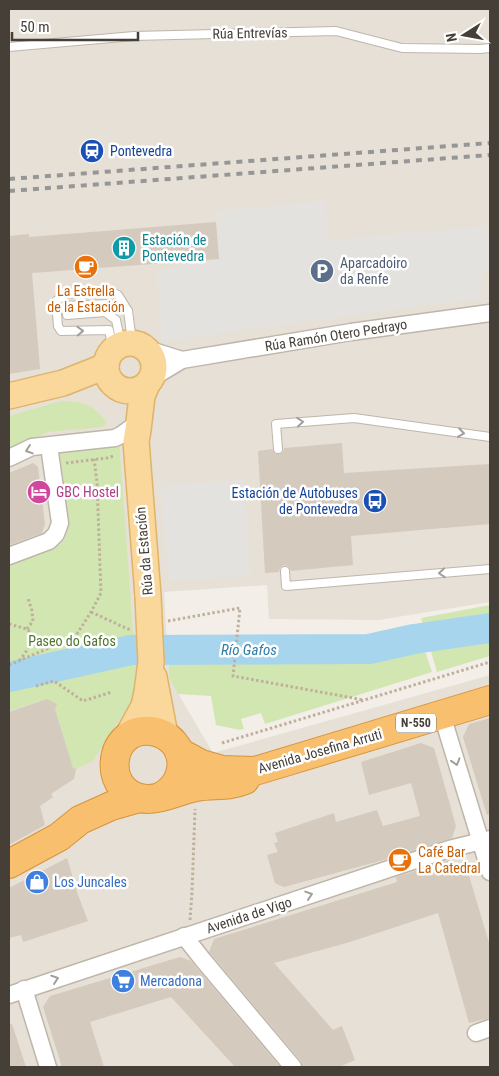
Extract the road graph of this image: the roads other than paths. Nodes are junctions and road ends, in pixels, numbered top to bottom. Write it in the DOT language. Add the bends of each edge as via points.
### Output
graph roads {
  1 [pos="9,47"];
  2 [pos="490,48"];
  3 [pos="65,306"];
  4 [pos="128,311"];
  5 [pos="490,313"];
  6 [pos="66,315"];
  7 [pos="182,360"];
  8 [pos="123,362"];
  9 [pos="149,381"];
  10 [pos="9,396"];
  11 [pos="135,431"];
  12 [pos="490,437"];
  13 [pos="49,446"];
  14 [pos="278,449"];
  15 [pos="9,458"];
  16 [pos="9,556"];
  17 [pos="490,569"];
  18 [pos="285,571"];
  19 [pos="151,662"];
  20 [pos="490,700"];
  21 [pos="442,715"];
  22 [pos="127,737"];
  23 [pos="172,744"];
  24 [pos="113,762"];
  25 [pos="255,771"];
  26 [pos="149,797"];
  27 [pos="80,820"];
  28 [pos="486,840"];
  29 [pos="9,864"];
  30 [pos="490,872"];
  31 [pos="184,936"];
  32 [pos="16,992"];
  33 [pos="48,1067"];
  34 [pos="293,1067"];
  1 -- 2 [label="lane, Rúa Entrevías" via="134,36 336,31 402,48"];
  3 -- 4 [label="lane" via="108,304"];
  4 -- 8 [label="lane" via="131,334"];
  4 -- 8 [label="lane, one-way" via="118,295 107,290 66,294 56,301 61,331 108,330"];
  5 -- 7 [label="street, Rúa Ramón Otero Pedrayo"];
  6 -- 8 [label="lane" via="105,312 116,320"];
  7 -- 8 [label="street, Rúa Ramón Otero Pedrayo"];
  7 -- 9 [label="street, Rúa Ramón Otero Pedrayo"];
  8 -- 9 [label="main road" via="132,391"];
  8 -- 9 [label="main road, Rúa da Estación" via="152,356 154,370"];
  8 -- 10 [label="main road" via="63,383"];
  8 -- 11 [label="main road, Rúa da Estación"];
  9 -- 11 [label="main road, Rúa da Estación" via="142,396"];
  11 -- 13 [label="street" via="115,438"];
  11 -- 19 [label="main road, Rúa da Estación, bridge"];
  14 -- 12 [label="lane, one-way" via="276,424 354,418"];
  13 -- 15 [label="street, one-way" via="32,447"];
  13 -- 16 [label="street" via="60,523 49,541"];
  17 -- 18 [label="lane, one-way" via="286,586"];
  19 -- 22 [label="main road, Rúa da Estación" via="144,706"];
  19 -- 23 [label="main road, Rúa da Estación"];
  20 -- 21 [label="highway, Avenida Josefina Arruti / N-550"];
  21 -- 25 [label="highway, Avenida Josefina Arruti / N-550"];
  21 -- 28 [label="street, one-way"];
  22 -- 23 [label="highway" via="146,730 156,732"];
  22 -- 24 [label="highway" via="120,744"];
  23 -- 25 [label="highway, Avenida Josefina Arruti / N-550" via="201,764 222,770"];
  23 -- 26 [label="highway" via="182,763 180,774 169,791"];
  24 -- 26 [label="highway" via="114,774 128,793"];
  24 -- 27 [label="highway" via="105,784"];
  25 -- 26 [label="highway" via="244,781 230,785 196,787"];
  26 -- 27 [label="highway" via="111,806"];
  27 -- 29 [label="highway" via="59,837"];
  28 -- 30 [label="street"];
  31 -- 28 [label="street, Avenida de Vigo, one-way" via="449,849"];
  32 -- 31 [label="street, Avenida de Vigo, one-way"];
  31 -- 34 [label="street"];
  32 -- 33 [label="street"];
}
